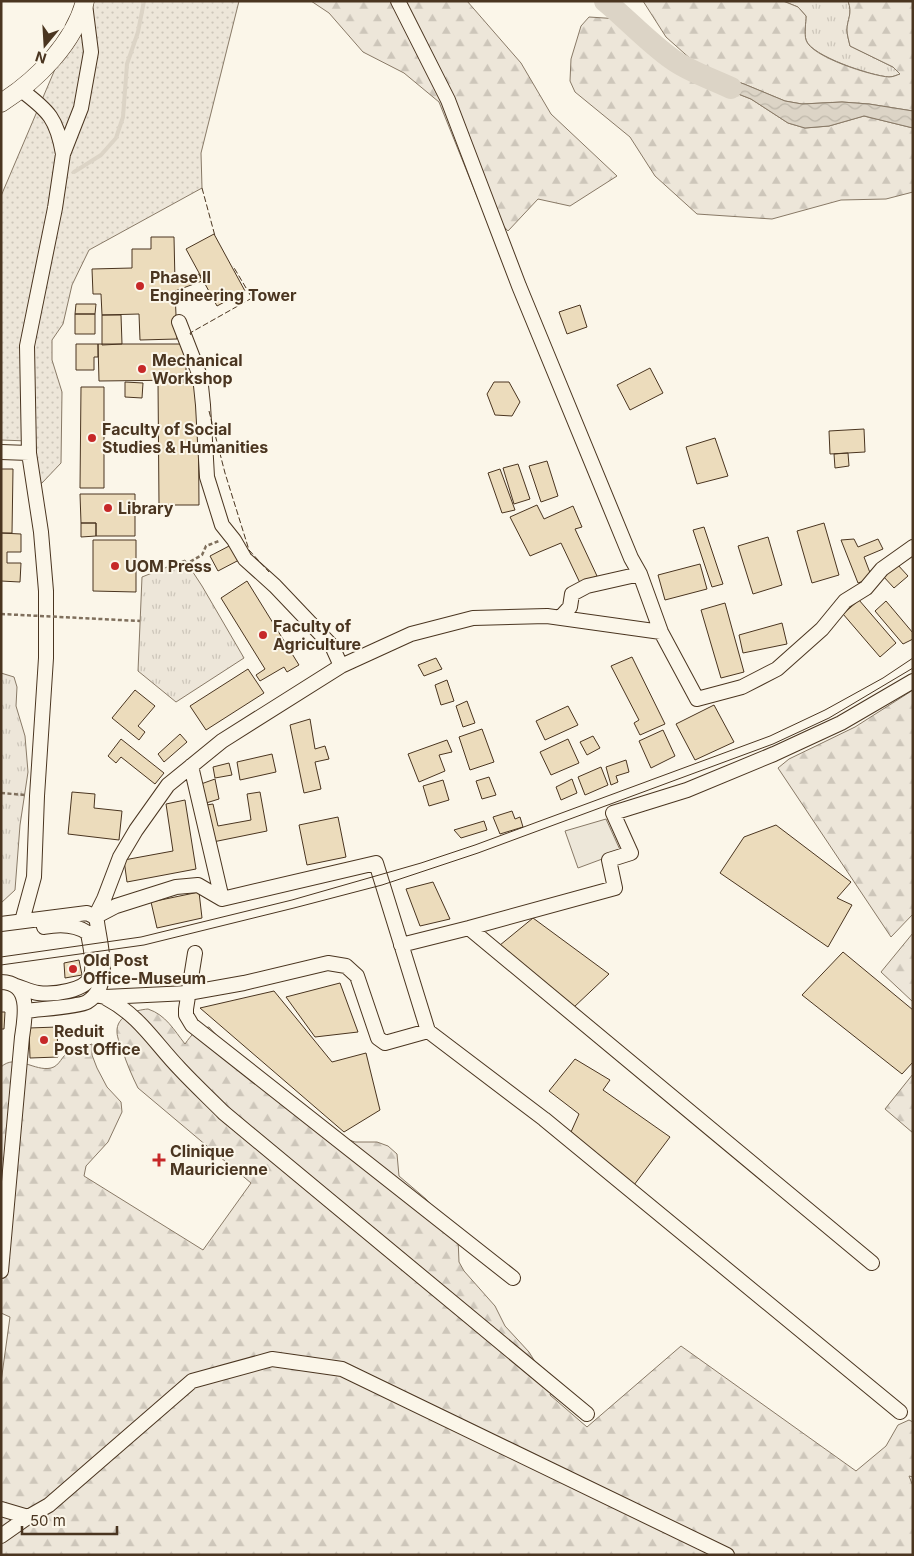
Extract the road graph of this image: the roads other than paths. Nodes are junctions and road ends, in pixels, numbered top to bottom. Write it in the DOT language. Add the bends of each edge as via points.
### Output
graph roads {
  1 [pos="398,1"];
  2 [pos="85,2"];
  3 [pos="21,90"];
  4 [pos="1,103"];
  5 [pos="63,154"];
  6 [pos="179,322"];
  7 [pos="1,452"];
  8 [pos="29,453"];
  9 [pos="913,548"];
  10 [pos="640,574"];
  11 [pos="560,618"];
  12 [pos="661,632"];
  13 [pos="342,666"];
  14 [pos="913,680"];
  15 [pos="191,766"];
  16 [pos="30,894"];
  17 [pos="222,898"];
  18 [pos="95,917"];
  19 [pos="22,921"];
  20 [pos="1,923"];
  21 [pos="469,928"];
  22 [pos="1,933"];
  23 [pos="401,945"];
  24 [pos="195,953"];
  25 [pos="1,982"];
  26 [pos="16,986"];
  27 [pos="188,994"];
  28 [pos="100,996"];
  29 [pos="26,1010"];
  30 [pos="428,1031"];
  31 [pos="872,1263"];
  32 [pos="1,1271"];
  33 [pos="513,1278"];
  34 [pos="900,1412"];
  35 [pos="586,1414"];
  36 [pos="1,1509"];
  37 [pos="28,1517"];
  38 [pos="1,1536"];
  39 [pos="727,1555"];
  1 -- 10 [label="street" via="448,100 519,286"];
  2 -- 3 [label="main road" via="72,32"];
  2 -- 5 [label="street" via="91,52 81,108"];
  3 -- 4 [label="main road"];
  3 -- 5 [label="street" via="39,103 52,119 59,132"];
  5 -- 8 [label="street" via="27,346"];
  6 -- 13 [label="street" via="200,376 207,477 222,525 246,559 332,646"];
  7 -- 8 [label="street"];
  8 -- 16 [label="street" via="46,591 46,658 34,878"];
  9 -- 12 [label="street" via="882,568 866,588 845,601 822,629 777,669 742,687 697,699"];
  10 -- 11 [label="street" via="587,586 572,594 570,607"];
  10 -- 12 [label="street"];
  11 -- 12 [label="street"];
  11 -- 13 [label="street" via="473,618 411,634"];
  13 -- 15 [label="street" via="222,741"];
  14 -- 21 [label="street" via="841,722 774,754 687,790 613,813 631,853 609,860 615,888"];
  15 -- 17 [label="street"];
  15 -- 18 [label="street" via="168,785 136,830 120,857"];
  16 -- 19 [label="street"];
  16 -- 20 [label="street" via="20,908"];
  17 -- 18 [label="street" via="198,885 176,888 116,906"];
  17 -- 23 [label="street" via="376,863"];
  18 -- 19 [label="street" via="87,913"];
  18 -- 28 [label="street" via="103,974"];
  19 -- 20 [label="street"];
  21 -- 23 [label="street"];
  21 -- 31 [label="street"];
  22 -- 26 [label="street" via="72,926 88,933 92,974 85,985 64,992 39,993"];
  23 -- 30 [label="street"];
  24 -- 27 [label="street"];
  25 -- 26 [label="street"];
  26 -- 29 [label="street" via="23,995"];
  27 -- 28 [label="street"];
  27 -- 30 [label="street" via="328,963 346,966 357,976 378,1038 385,1043"];
  27 -- 33 [label="street" via="186,1015 192,1025"];
  28 -- 29 [label="street" via="86,1003"];
  28 -- 35 [label="street" via="126,1009 180,1070 224,1113"];
  29 -- 32 [label="street"];
  30 -- 34 [label="street" via="544,1119"];
  36 -- 37 [label="street"];
  37 -- 38 [label="street"];
  37 -- 39 [label="street" via="49,1505 192,1381 272,1359 342,1369"];
}
